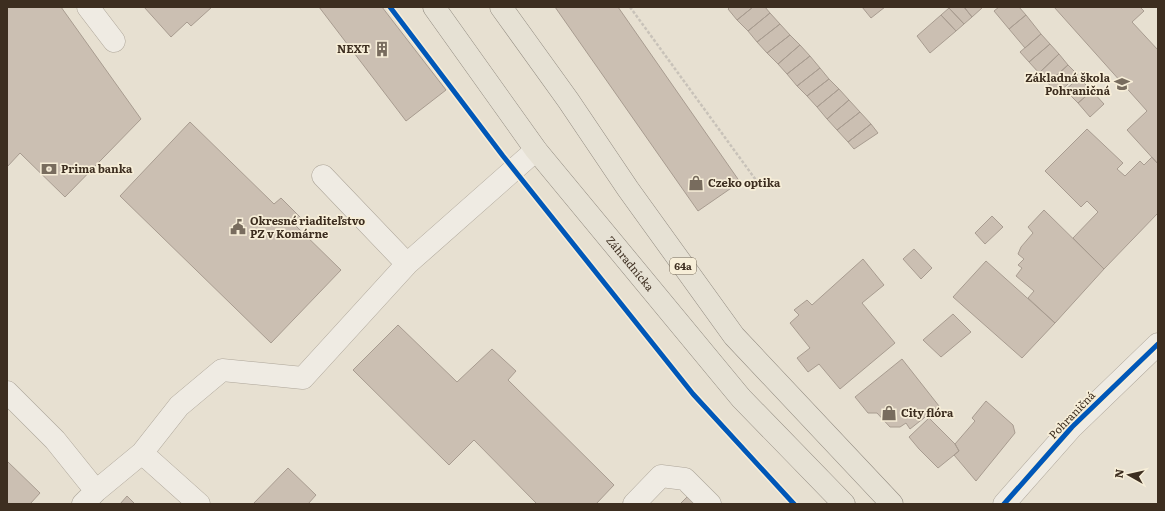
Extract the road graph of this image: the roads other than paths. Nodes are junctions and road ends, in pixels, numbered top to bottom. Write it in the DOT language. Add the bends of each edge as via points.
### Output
graph roads {
  1 [pos="88,7"];
  2 [pos="434,7"];
  3 [pos="500,7"];
  4 [pos="114,41"];
  5 [pos="536,150"];
  6 [pos="323,176"];
  7 [pos="407,264"];
  8 [pos="1158,344"];
  9 [pos="7,392"];
  10 [pos="142,453"];
  11 [pos="89,498"];
  12 [pos="199,504"];
  13 [pos="634,504"];
  14 [pos="710,504"];
  15 [pos="844,504"];
  16 [pos="892,504"];
  17 [pos="1004,504"];
  1 -- 4 [label="street"];
  2 -- 5 [label="main road, Záhradnícka"];
  3 -- 16 [label="main road, 64a" via="734,336"];
  5 -- 7 [label="street"];
  5 -- 15 [label="main road, Záhradnícka" via="741,398"];
  6 -- 7 [label="street"];
  7 -- 10 [label="street" via="303,378 222,370 179,406"];
  8 -- 17 [label="street, Pohraničná" via="1072,428"];
  9 -- 11 [label="street" via="55,440"];
  10 -- 11 [label="street"];
  10 -- 12 [label="street"];
  13 -- 14 [label="street" via="661,476 685,479"];
}
